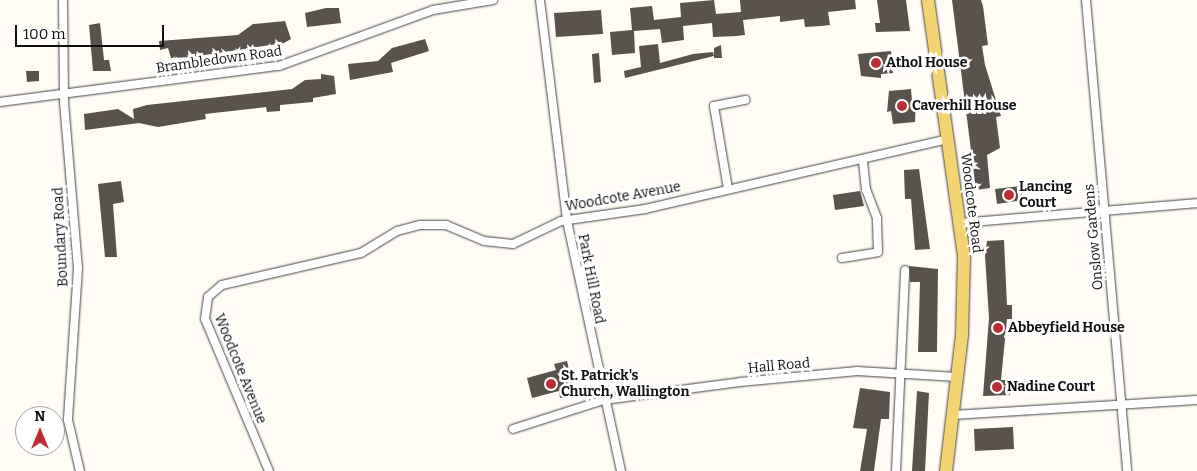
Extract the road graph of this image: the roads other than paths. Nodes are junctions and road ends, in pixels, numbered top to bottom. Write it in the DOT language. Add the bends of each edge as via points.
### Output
graph roads {
  1 [pos="63,0"];
  2 [pos="493,0"];
  3 [pos="540,0"];
  4 [pos="928,0"];
  5 [pos="1086,0"];
  6 [pos="64,94"];
  7 [pos="745,100"];
  8 [pos="0,102"];
  9 [pos="948,138"];
  10 [pos="863,160"];
  11 [pos="728,189"];
  12 [pos="1197,204"];
  13 [pos="1104,211"];
  14 [pos="567,221"];
  15 [pos="960,223"];
  16 [pos="842,258"];
  17 [pos="905,270"];
  18 [pos="903,373"];
  19 [pos="958,376"];
  20 [pos="604,400"];
  21 [pos="1197,400"];
  22 [pos="1121,405"];
  23 [pos="953,414"];
  24 [pos="513,429"];
  25 [pos="80,471"];
  26 [pos="269,471"];
  27 [pos="620,471"];
  28 [pos="896,471"];
  29 [pos="946,471"];
  30 [pos="1127,471"];
  1 -- 6 [label="street, Boundary Road"];
  2 -- 6 [label="street, Brambledown Road" via="433,10 279,66"];
  3 -- 14 [label="street, Park Hill Road"];
  4 -- 9 [label="main road, Woodcote Road"];
  5 -- 13 [label="street, Onslow Gardens"];
  6 -- 8 [label="street, Brambledown Road"];
  6 -- 25 [label="street, Boundary Road" via="78,268 68,420"];
  7 -- 11 [label="street" via="714,106"];
  9 -- 10 [label="street, Woodcote Avenue"];
  9 -- 15 [label="main road, Woodcote Road"];
  10 -- 11 [label="street, Woodcote Avenue"];
  10 -- 16 [label="street" via="866,190 877,218 878,252"];
  11 -- 14 [label="street, Woodcote Avenue" via="645,209"];
  12 -- 13 [label="street"];
  13 -- 15 [label="street"];
  13 -- 22 [label="street, Onslow Gardens"];
  14 -- 20 [label="street, Park Hill Road"];
  14 -- 26 [label="street, Woodcote Avenue" via="505,245 446,225 420,225 389,235 365,252 214,290 204,308 207,326"];
  15 -- 19 [label="main road, Woodcote Road" via="963,309"];
  17 -- 18 [label="street"];
  18 -- 19 [label="street, Hall Road"];
  18 -- 20 [label="street, Hall Road" via="857,371"];
  18 -- 28 [label="street"];
  19 -- 23 [label="main road, Woodcote Road"];
  20 -- 24 [label="street, Hall Road"];
  20 -- 27 [label="street, Park Hill Road"];
  21 -- 22 [label="street"];
  22 -- 23 [label="street"];
  22 -- 30 [label="street, Onslow Gardens"];
  23 -- 29 [label="main road, Woodcote Road"];
}
